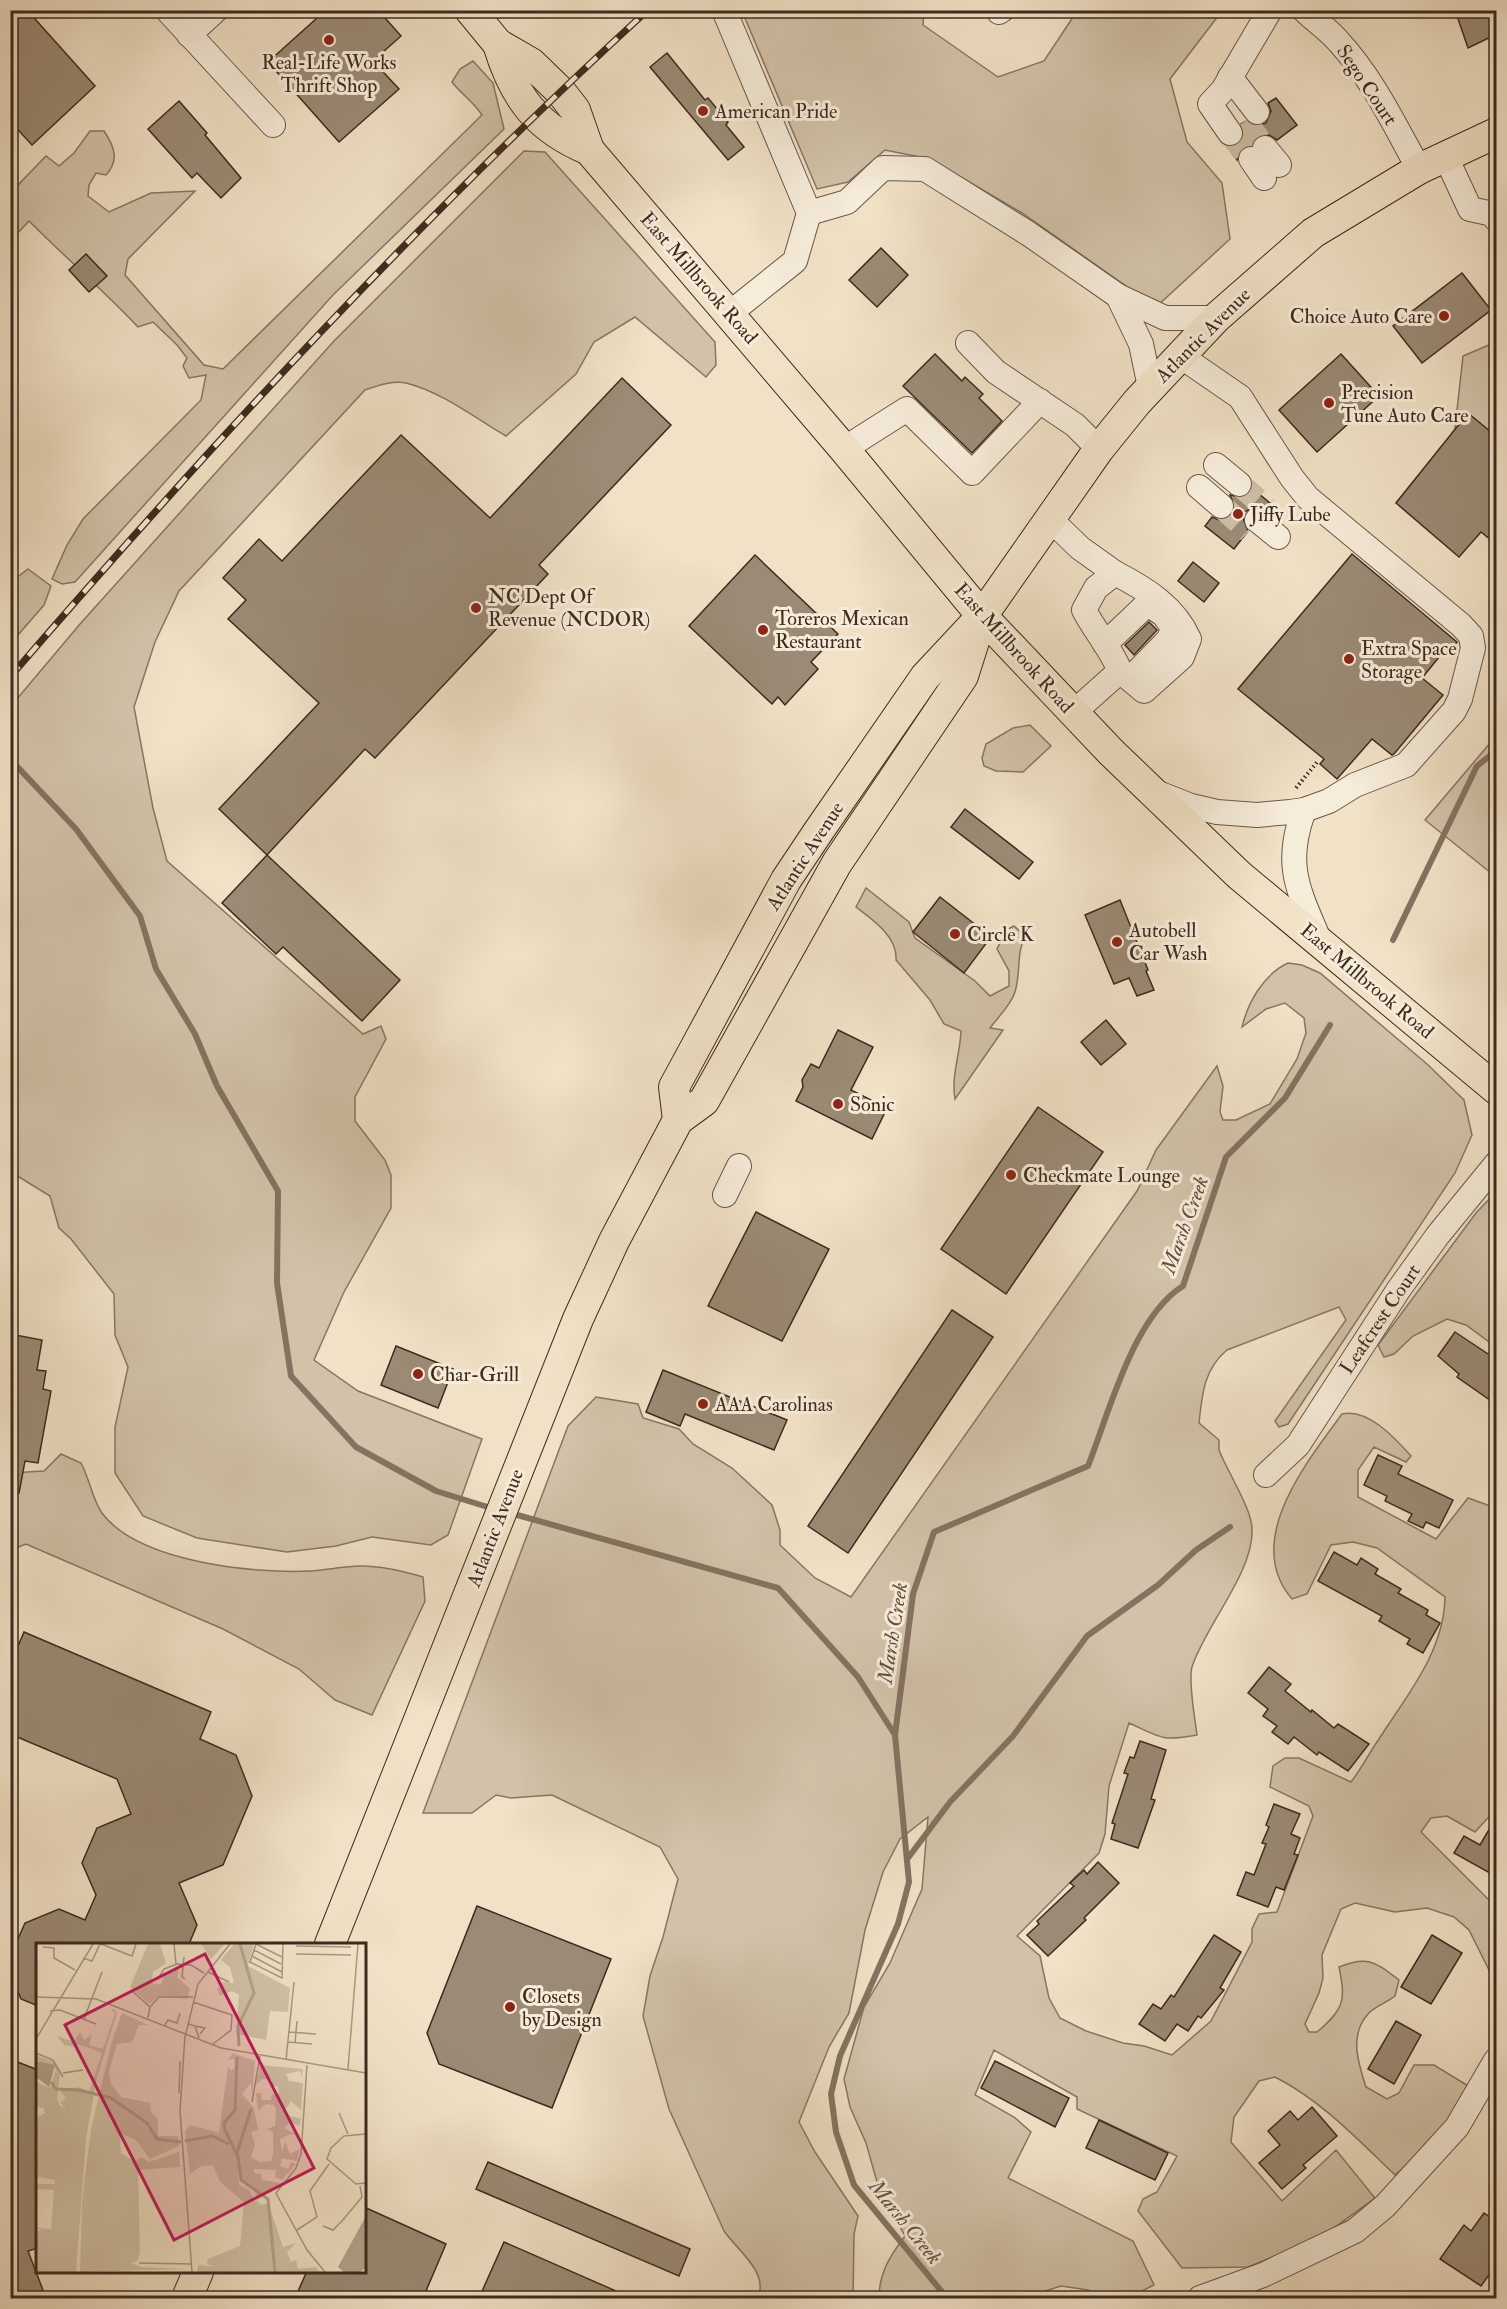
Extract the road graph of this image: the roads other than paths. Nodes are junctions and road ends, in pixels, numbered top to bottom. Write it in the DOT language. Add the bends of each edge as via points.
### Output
graph roads {
  1 [pos="167,10"];
  2 [pos="216,10"];
  3 [pos="470,10"];
  4 [pos="724,10"];
  5 [pos="1270,10"];
  6 [pos="1304,10"];
  7 [pos="189,35"];
  8 [pos="1221,90"];
  9 [pos="273,125"];
  10 [pos="1497,133"];
  11 [pos="1446,155"];
  12 [pos="1419,169"];
  13 [pos="809,213"];
  14 [pos="1497,219"];
  15 [pos="1118,296"];
  16 [pos="730,313"];
  17 [pos="1216,318"];
  18 [pos="968,343"];
  19 [pos="1179,355"];
  20 [pos="1150,387"];
  21 [pos="1040,401"];
  22 [pos="1099,448"];
  23 [pos="844,449"];
  24 [pos="1208,476"];
  25 [pos="1230,495"];
  26 [pos="1258,519"];
  27 [pos="1051,520"];
  28 [pos="1278,537"];
  29 [pos="1115,573"];
  30 [pos="982,616"];
  31 [pos="1105,644"];
  32 [pos="1125,675"];
  33 [pos="1073,713"];
  34 [pos="1151,790"];
  35 [pos="1300,799"];
  36 [pos="1320,942"];
  37 [pos="1497,1089"];
  38 [pos="1497,1164"];
  39 [pos="739,1166"];
  40 [pos="725,1195"];
  41 [pos="1266,1475"];
  42 [pos="330,1943"];
  43 [pos="1497,2060"];
  44 [pos="197,2273"];
  45 [pos="187,2298"];
  46 [pos="1200,2298"];
  1 -- 7 [label="street"];
  2 -- 7 [label="street"];
  3 -- 16 [label="main road, East Millbrook Road" via="498,44 531,63 561,92 575,110 589,150"];
  4 -- 13 [label="street"];
  5 -- 8 [label="street"];
  6 -- 12 [label="street, Sego Court" via="1339,41 1359,68 1381,99"];
  7 -- 9 [label="street"];
  8 -- 8 [label="street" via="1244,122"];
  10 -- 11 [label="main road, Atlantic Avenue"];
  11 -- 12 [label="main road, Atlantic Avenue"];
  11 -- 14 [label="street" via="1470,209 1493,214"];
  12 -- 17 [label="main road, Atlantic Avenue" via="1313,233"];
  13 -- 15 [label="street" via="847,202 883,168 925,169"];
  13 -- 16 [label="street" via="795,261"];
  15 -- 17 [label="street" via="1165,318"];
  15 -- 20 [label="street" via="1141,345"];
  16 -- 23 [label="main road, East Millbrook Road"];
  17 -- 19 [label="main road, Atlantic Avenue"];
  18 -- 21 [label="street" via="996,372"];
  19 -- 20 [label="main road, Atlantic Avenue"];
  19 -- 35 [label="street" via="1240,397 1292,478 1312,501 1472,636 1473,648 1454,711 1406,765 1355,785 1329,801"];
  20 -- 22 [label="main road, Atlantic Avenue"];
  21 -- 22 [label="street" via="1075,425"];
  21 -- 23 [label="street" via="972,473 907,409"];
  22 -- 27 [label="main road, Atlantic Avenue"];
  23 -- 30 [label="main road, East Millbrook Road"];
  24 -- 25 [label="street"];
  26 -- 28 [label="street"];
  27 -- 29 [label="street" via="1080,548"];
  27 -- 30 [label="main road, Atlantic Avenue"];
  29 -- 31 [label="street" via="1095,588 1084,610"];
  29 -- 32 [label="street" via="1144,587 1180,619 1190,639 1182,657 1144,691"];
  30 -- 33 [label="main road, East Millbrook Road"];
  30 -- 42 [label="main road, Atlantic Avenue" via="926,677 786,880 674,1087 678,1119 578,1319"];
  31 -- 32 [label="street"];
  31 -- 32 [label="street" via="1144,607 1152,606 1174,629 1168,640"];
  32 -- 33 [label="street"];
  33 -- 34 [label="main road, East Millbrook Road"];
  34 -- 35 [label="street" via="1191,806 1257,815"];
  34 -- 36 [label="main road, East Millbrook Road" via="1239,875"];
  35 -- 36 [label="street" via="1294,878"];
  36 -- 37 [label="main road, East Millbrook Road"];
  38 -- 41 [label="street, Leafcrest Court" via="1398,1289 1298,1445"];
  39 -- 40 [label="street"];
  43 -- 46 [label="street" via="1457,2127 1385,2206 1355,2230 1263,2275"];
  44 -- 45 [label="main road"];
}
